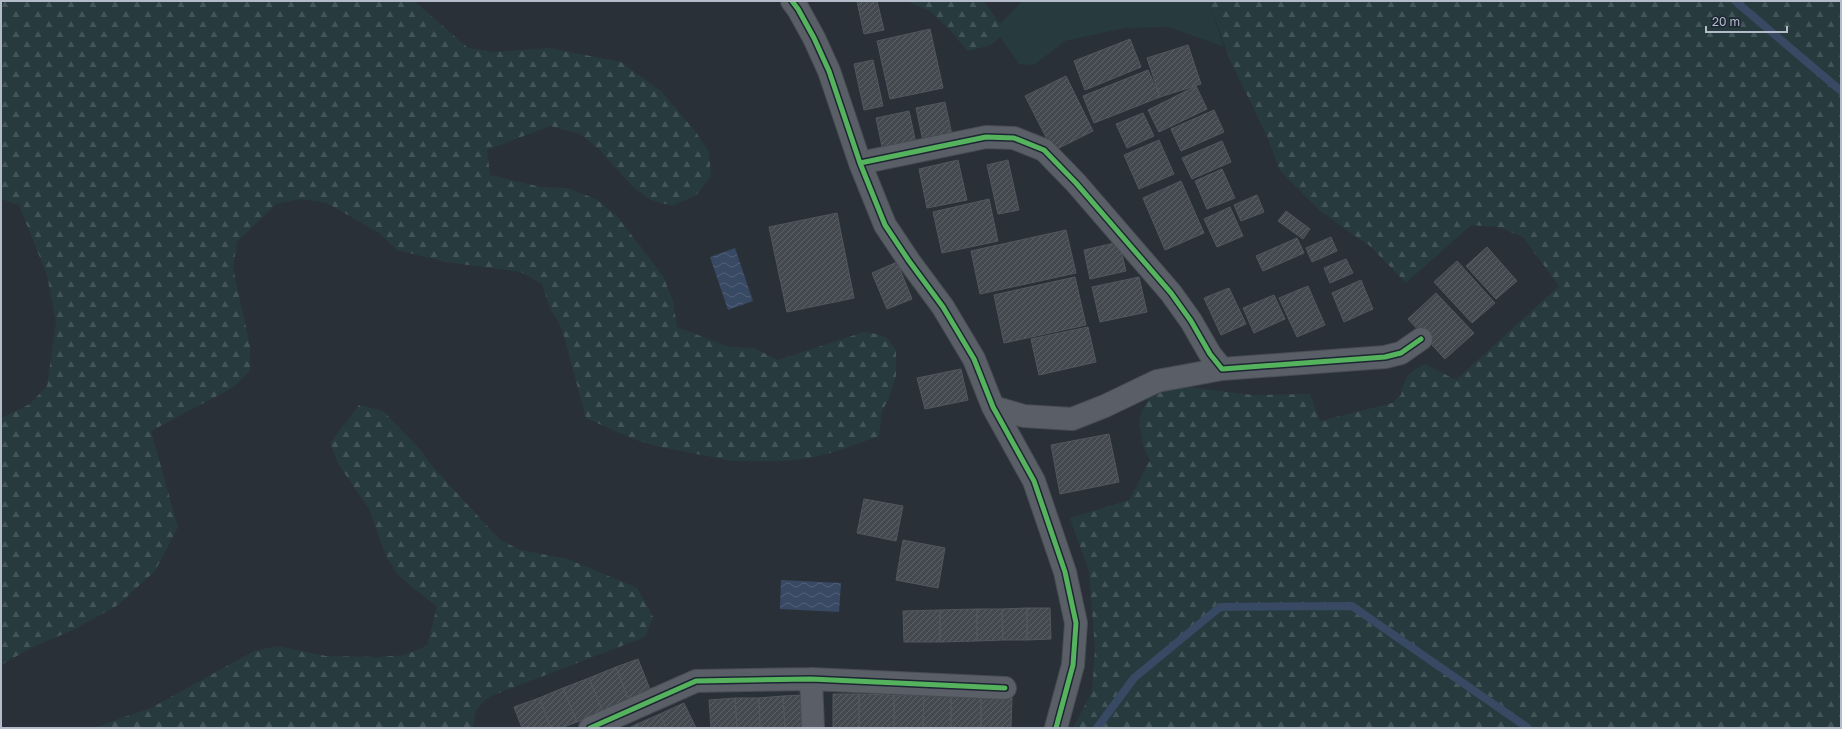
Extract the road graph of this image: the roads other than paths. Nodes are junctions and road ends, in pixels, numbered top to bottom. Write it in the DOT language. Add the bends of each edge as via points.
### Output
graph roads {
  1 [pos="792,1"];
  2 [pos="860,163"];
  3 [pos="1421,338"];
  4 [pos="1222,369"];
  5 [pos="993,407"];
  6 [pos="811,679"];
  7 [pos="1005,688"];
  8 [pos="590,728"];
  9 [pos="813,728"];
  10 [pos="1056,728"];
  1 -- 2 [label="street" via="814,38 829,71"];
  2 -- 4 [label="street" via="986,137 1014,138 1044,150 1076,183 1171,293"];
  2 -- 5 [label="street" via="885,225 943,307 974,358"];
  3 -- 4 [label="street" via="1401,353 1385,358"];
  4 -- 5 [label="street" via="1157,381 1106,406 1072,419 1024,416"];
  5 -- 10 [label="street" via="1034,481 1065,572 1076,623 1073,665"];
  6 -- 7 [label="street"];
  6 -- 8 [label="street" via="696,681"];
  6 -- 9 [label="street"];
}
